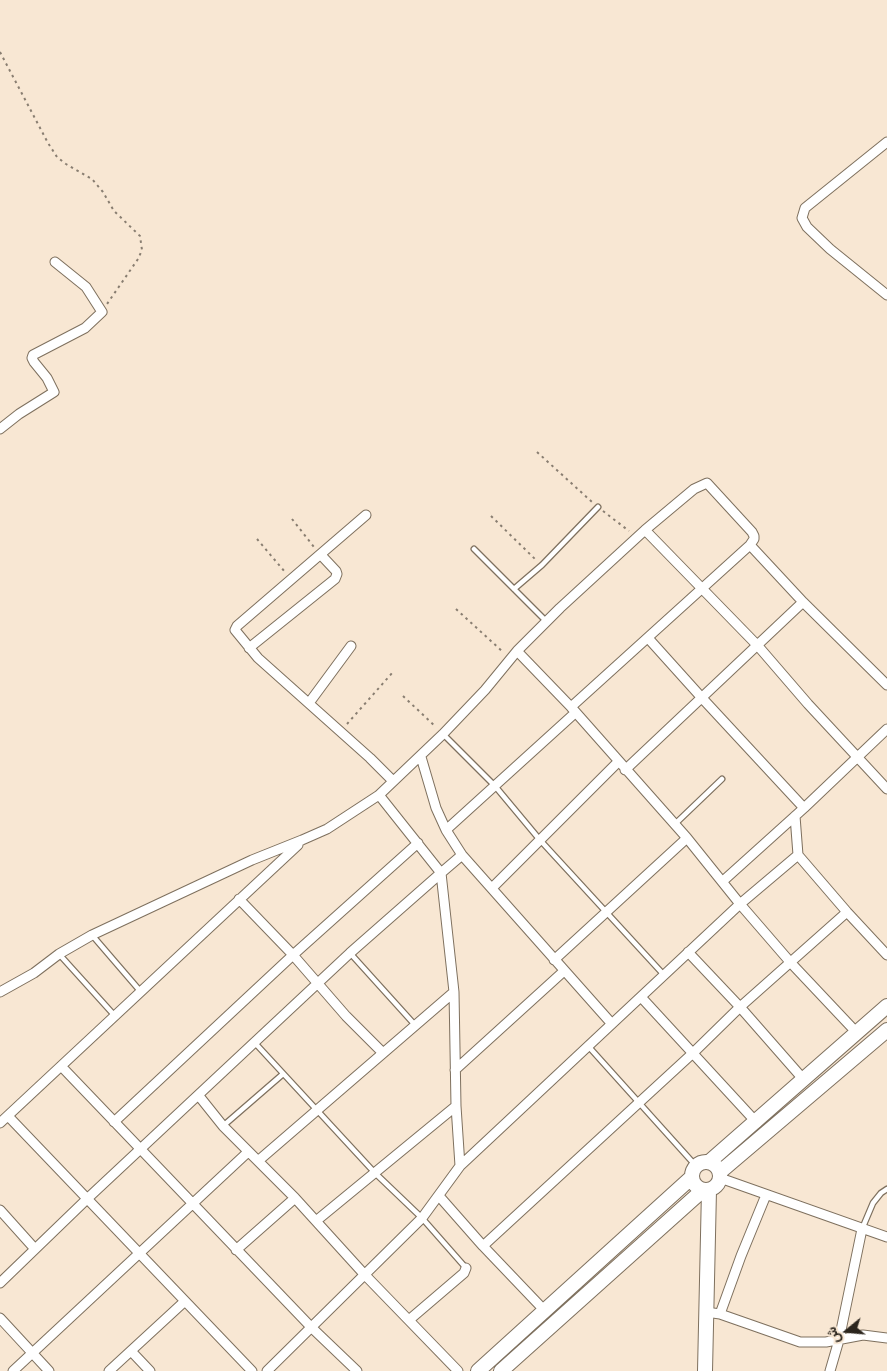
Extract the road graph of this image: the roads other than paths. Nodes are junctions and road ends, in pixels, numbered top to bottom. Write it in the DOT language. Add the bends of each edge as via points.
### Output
graph roads {
  1 [pos="887,142"];
  2 [pos="55,262"];
  3 [pos="887,295"];
  4 [pos="0,429"];
  5 [pos="598,507"];
  6 [pos="366,515"];
  7 [pos="645,530"];
  8 [pos="750,545"];
  9 [pos="474,549"];
  10 [pos="321,555"];
  11 [pos="514,589"];
  12 [pos="701,589"];
  13 [pos="803,602"];
  14 [pos="546,621"];
  15 [pos="648,638"];
  16 [pos="351,646"];
  17 [pos="758,646"];
  18 [pos="249,648"];
  19 [pos="514,655"];
  20 [pos="887,684"];
  21 [pos="702,698"];
  22 [pos="309,703"];
  23 [pos="573,710"];
  24 [pos="887,729"];
  25 [pos="443,734"];
  26 [pos="421,757"];
  27 [pos="857,757"];
  28 [pos="618,762"];
  29 [pos="626,770"];
  30 [pos="722,779"];
  31 [pos="393,781"];
  32 [pos="495,786"];
  33 [pos="887,789"];
  34 [pos="379,795"];
  35 [pos="804,808"];
  36 [pos="795,816"];
  37 [pos="674,825"];
  38 [pos="446,830"];
  39 [pos="686,838"];
  40 [pos="302,840"];
  41 [pos="540,840"];
  42 [pos="418,843"];
  43 [pos="462,855"];
  44 [pos="798,855"];
  45 [pos="441,873"];
  46 [pos="723,881"];
  47 [pos="492,888"];
  48 [pos="239,900"];
  49 [pos="740,904"];
  50 [pos="606,912"];
  51 [pos="847,912"];
  52 [pos="92,934"];
  53 [pos="688,952"];
  54 [pos="350,953"];
  55 [pos="59,954"];
  56 [pos="294,955"];
  57 [pos="887,955"];
  58 [pos="554,960"];
  59 [pos="791,963"];
  60 [pos="564,971"];
  61 [pos="664,975"];
  62 [pos="319,982"];
  63 [pos="0,992"];
  64 [pos="141,992"];
  65 [pos="454,992"];
  66 [pos="641,998"];
  67 [pos="887,1006"];
  68 [pos="740,1007"];
  69 [pos="115,1016"];
  70 [pos="612,1024"];
  71 [pos="415,1026"];
  72 [pos="887,1030"];
  73 [pos="857,1033"];
  74 [pos="254,1043"];
  75 [pos="588,1047"];
  76 [pos="383,1053"];
  77 [pos="692,1053"];
  78 [pos="61,1066"];
  79 [pos="455,1070"];
  80 [pos="283,1074"];
  81 [pos="804,1080"];
  82 [pos="199,1096"];
  83 [pos="638,1103"];
  84 [pos="456,1106"];
  85 [pos="317,1110"];
  86 [pos="8,1116"];
  87 [pos="114,1122"];
  88 [pos="0,1123"];
  89 [pos="757,1123"];
  90 [pos="223,1126"];
  91 [pos="141,1149"];
  92 [pos="248,1152"];
  93 [pos="258,1161"];
  94 [pos="460,1166"];
  95 [pos="699,1169"];
  96 [pos="375,1173"];
  97 [pos="720,1175"];
  98 [pos="887,1189"];
  99 [pos="706,1190"];
  100 [pos="766,1194"];
  101 [pos="438,1196"];
  102 [pos="88,1198"];
  103 [pos="295,1198"];
  104 [pos="193,1204"];
  105 [pos="0,1210"];
  106 [pos="422,1218"];
  107 [pos="316,1221"];
  108 [pos="862,1228"];
  109 [pos="887,1237"];
  110 [pos="483,1246"];
  111 [pos="35,1249"];
  112 [pos="236,1250"];
  113 [pos="140,1253"];
  114 [pos="466,1268"];
  115 [pos="364,1274"];
  116 [pos="0,1283"];
  117 [pos="185,1301"];
  118 [pos="544,1311"];
  119 [pos="713,1314"];
  120 [pos="0,1318"];
  121 [pos="409,1320"];
  122 [pos="311,1327"];
  123 [pos="887,1338"];
  124 [pos="839,1340"];
  125 [pos="131,1351"];
  126 [pos="32,1353"];
  127 [pos="13,1371"];
  128 [pos="49,1371"];
  129 [pos="108,1371"];
  130 [pos="150,1371"];
  131 [pos="252,1371"];
  132 [pos="267,1371"];
  133 [pos="357,1371"];
  134 [pos="458,1371"];
  135 [pos="478,1371"];
  136 [pos="501,1371"];
  137 [pos="705,1371"];
  138 [pos="830,1371"];
  1 -- 3 [label="street" via="805,208 802,218 830,249"];
  2 -- 4 [label="street" via="86,287 102,312 85,328 33,355 34,362 48,378 54,392"];
  5 -- 11 [label="lane"];
  6 -- 10 [label="street"];
  7 -- 8 [label="street" via="694,489 707,483 752,532 754,536"];
  7 -- 12 [label="street"];
  7 -- 14 [label="street"];
  8 -- 12 [label="street"];
  8 -- 13 [label="street"];
  9 -- 11 [label="lane"];
  10 -- 18 [label="street" via="237,626 237,634"];
  10 -- 18 [label="street" via="336,571 335,579"];
  11 -- 14 [label="lane"];
  12 -- 15 [label="street"];
  12 -- 17 [label="street"];
  13 -- 17 [label="street"];
  13 -- 20 [label="street"];
  14 -- 19 [label="street"];
  15 -- 21 [label="street"];
  15 -- 23 [label="street"];
  16 -- 22 [label="street"];
  17 -- 21 [label="street"];
  17 -- 27 [label="street"];
  18 -- 22 [label="street"];
  19 -- 23 [label="street"];
  19 -- 25 [label="street"];
  21 -- 29 [label="street"];
  21 -- 35 [label="street"];
  22 -- 31 [label="street"];
  23 -- 28 [label="street"];
  23 -- 32 [label="street"];
  24 -- 27 [label="street"];
  25 -- 26 [label="street"];
  25 -- 32 [label="lane"];
  26 -- 31 [label="street"];
  26 -- 38 [label="street"];
  27 -- 33 [label="street"];
  27 -- 35 [label="street"];
  28 -- 29 [label="street"];
  28 -- 41 [label="street"];
  29 -- 37 [label="street"];
  30 -- 37 [label="lane"];
  31 -- 34 [label="street"];
  32 -- 38 [label="street"];
  32 -- 41 [label="lane"];
  34 -- 40 [label="street" via="327,829"];
  34 -- 42 [label="street"];
  35 -- 36 [label="street"];
  36 -- 44 [label="street"];
  36 -- 46 [label="street"];
  37 -- 39 [label="street"];
  38 -- 43 [label="street"];
  39 -- 46 [label="street"];
  39 -- 50 [label="street"];
  40 -- 48 [label="street"];
  40 -- 52 [label="street"];
  41 -- 47 [label="street"];
  41 -- 50 [label="lane"];
  42 -- 45 [label="street"];
  42 -- 56 [label="street"];
  43 -- 45 [label="street"];
  43 -- 47 [label="street"];
  44 -- 49 [label="street"];
  44 -- 51 [label="street"];
  45 -- 54 [label="street"];
  45 -- 65 [label="street"];
  46 -- 49 [label="street"];
  47 -- 58 [label="street"];
  48 -- 56 [label="street"];
  48 -- 64 [label="street"];
  49 -- 53 [label="street"];
  49 -- 59 [label="street"];
  50 -- 58 [label="street"];
  50 -- 61 [label="lane"];
  51 -- 57 [label="street"];
  51 -- 59 [label="street"];
  52 -- 55 [label="street"];
  52 -- 64 [label="lane"];
  53 -- 61 [label="street"];
  53 -- 68 [label="street"];
  54 -- 62 [label="street"];
  54 -- 71 [label="lane"];
  55 -- 63 [label="street"];
  55 -- 69 [label="lane"];
  56 -- 62 [label="street"];
  56 -- 87 [label="street"];
  58 -- 60 [label="street"];
  59 -- 68 [label="street"];
  59 -- 73 [label="street"];
  60 -- 70 [label="street"];
  60 -- 79 [label="street"];
  61 -- 66 [label="street"];
  62 -- 74 [label="street"];
  62 -- 76 [label="street" via="346,1016"];
  64 -- 69 [label="street"];
  65 -- 71 [label="street"];
  65 -- 79 [label="street"];
  66 -- 70 [label="street"];
  66 -- 77 [label="street"];
  67 -- 73 [label="street"];
  68 -- 77 [label="street"];
  68 -- 81 [label="street"];
  69 -- 78 [label="street"];
  70 -- 75 [label="street"];
  71 -- 76 [label="street"];
  72 -- 97 [label="street"];
  73 -- 81 [label="street"];
  74 -- 80 [label="lane"];
  74 -- 82 [label="street"];
  75 -- 83 [label="lane"];
  75 -- 94 [label="street"];
  76 -- 85 [label="street"];
  77 -- 83 [label="street"];
  77 -- 89 [label="street"];
  78 -- 86 [label="street"];
  78 -- 87 [label="street"];
  79 -- 84 [label="street"];
  80 -- 85 [label="lane"];
  80 -- 90 [label="lane"];
  81 -- 89 [label="street"];
  82 -- 90 [label="street"];
  82 -- 91 [label="street"];
  83 -- 95 [label="lane"];
  83 -- 110 [label="street"];
  84 -- 94 [label="street"];
  84 -- 96 [label="street"];
  85 -- 93 [label="street"];
  85 -- 96 [label="lane"];
  86 -- 88 [label="street"];
  86 -- 102 [label="street"];
  87 -- 91 [label="street"];
  89 -- 95 [label="street"];
  90 -- 92 [label="street"];
  91 -- 102 [label="street"];
  91 -- 104 [label="street"];
  92 -- 93 [label="street"];
  92 -- 104 [label="street"];
  93 -- 103 [label="street"];
  94 -- 101 [label="street"];
  95 -- 97 [label="street" via="716,1166"];
  95 -- 99 [label="street" via="697,1188"];
  95 -- 118 [label="street"];
  96 -- 106 [label="lane"];
  96 -- 107 [label="street"];
  97 -- 99 [label="street" via="718,1184"];
  97 -- 100 [label="street"];
  98 -- 108 [label="lane" via="873,1203"];
  99 -- 119 [label="street"];
  99 -- 136 [label="street"];
  100 -- 108 [label="street"];
  100 -- 119 [label="street"];
  101 -- 106 [label="street"];
  101 -- 110 [label="street"];
  102 -- 111 [label="street"];
  102 -- 113 [label="street"];
  103 -- 107 [label="street"];
  103 -- 112 [label="street"];
  104 -- 112 [label="street"];
  104 -- 113 [label="street"];
  105 -- 111 [label="street"];
  106 -- 114 [label="lane"];
  106 -- 115 [label="street"];
  107 -- 115 [label="street"];
  108 -- 109 [label="street"];
  108 -- 124 [label="street"];
  110 -- 118 [label="street"];
  111 -- 116 [label="street"];
  112 -- 122 [label="street"];
  113 -- 117 [label="street"];
  113 -- 126 [label="street"];
  114 -- 121 [label="street"];
  115 -- 121 [label="street"];
  115 -- 122 [label="street"];
  117 -- 125 [label="street"];
  117 -- 131 [label="street"];
  118 -- 135 [label="street"];
  119 -- 124 [label="street" via="800,1342"];
  119 -- 137 [label="street"];
  120 -- 126 [label="street"];
  121 -- 134 [label="street"];
  122 -- 132 [label="street"];
  122 -- 133 [label="street"];
  123 -- 124 [label="street" via="863,1335"];
  124 -- 138 [label="street"];
  125 -- 129 [label="street"];
  125 -- 130 [label="street"];
  126 -- 127 [label="street"];
  126 -- 128 [label="street"];
}
